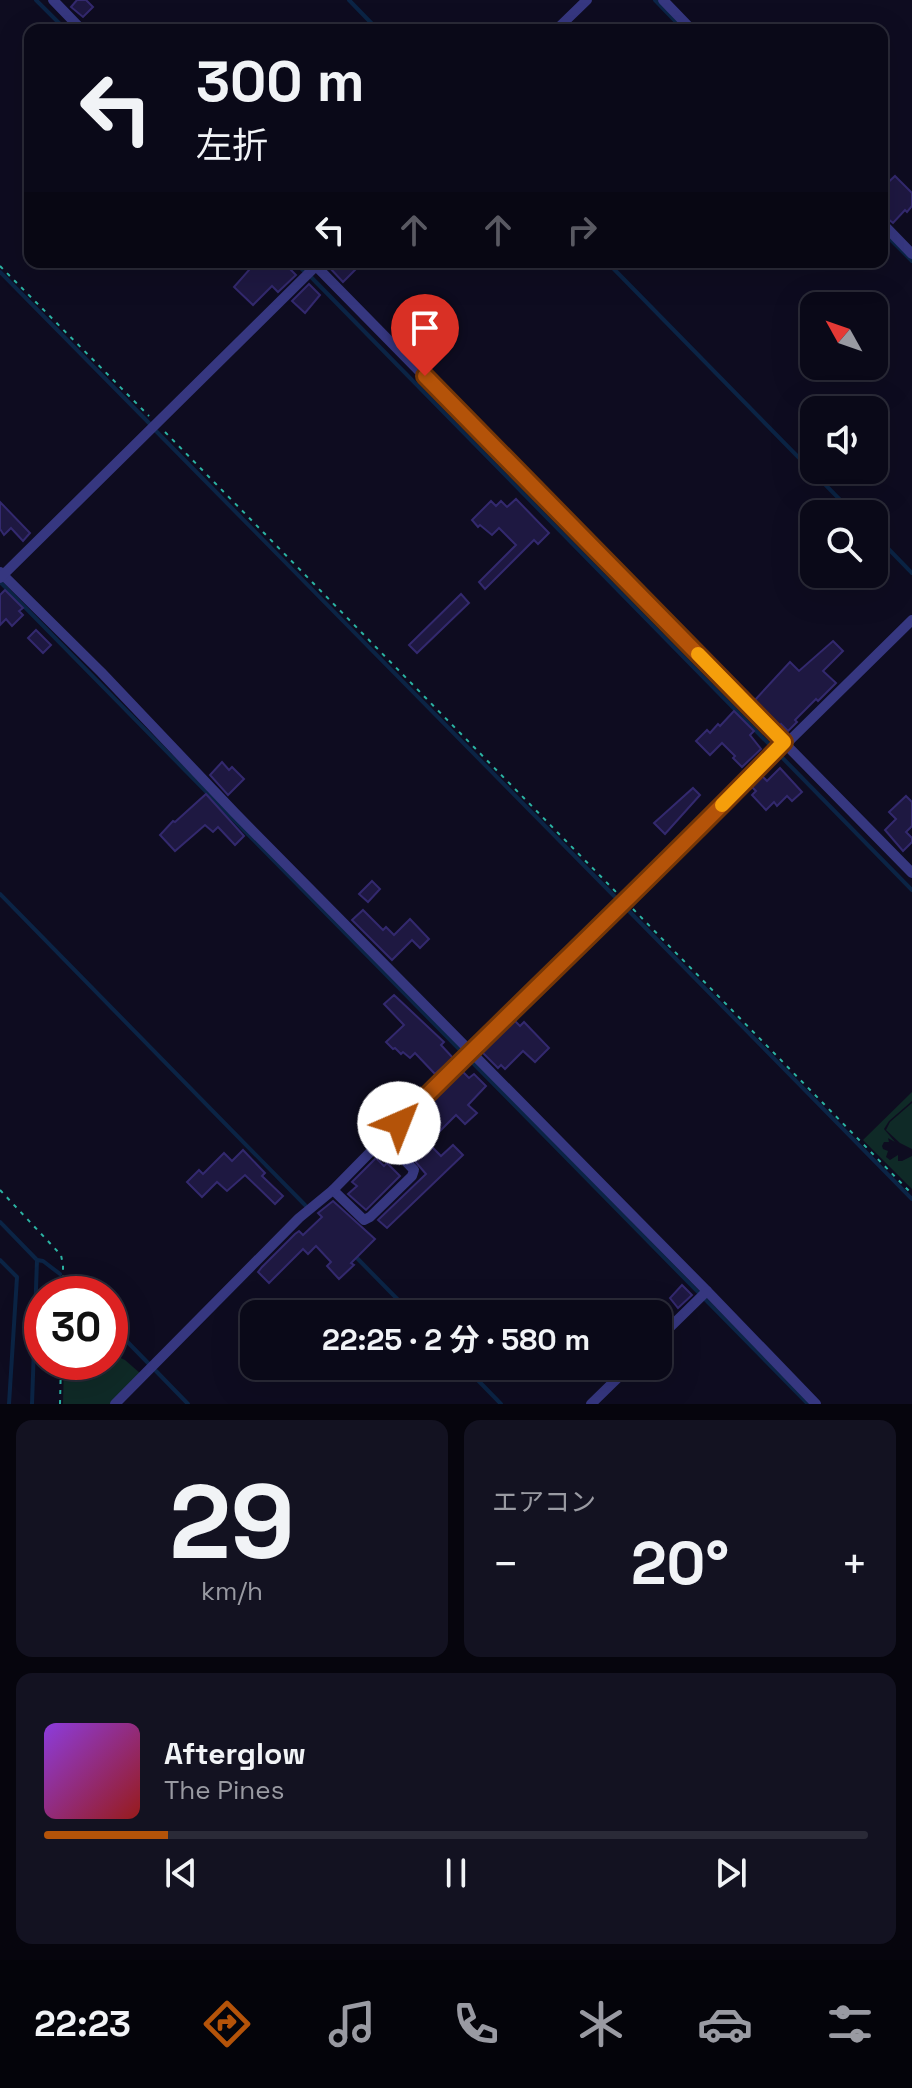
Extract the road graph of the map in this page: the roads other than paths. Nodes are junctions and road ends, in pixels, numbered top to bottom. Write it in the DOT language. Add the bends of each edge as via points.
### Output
graph roads {
  1 [pos="53,0"];
  2 [pos="587,0"];
  3 [pos="663,0"];
  4 [pos="76,24"];
  5 [pos="562,24"];
  6 [pos="686,24"];
  7 [pos="888,229"];
  8 [pos="912,254"];
  9 [pos="311,268"];
  10 [pos="321,268"];
  11 [pos="1,575"];
  12 [pos="912,620"];
  13 [pos="780,747"];
  14 [pos="912,873"];
  15 [pos="470,1051"];
  16 [pos="384,1138"];
  17 [pos="333,1190"];
  18 [pos="704,1294"];
  19 [pos="672,1325"];
  20 [pos="616,1380"];
  21 [pos="115,1404"];
  22 [pos="591,1404"];
  23 [pos="816,1404"];
  1 -- 4 [label="street"];
  2 -- 5 [label="street"];
  3 -- 6 [label="street"];
  7 -- 8 [label="street"];
  9 -- 11 [label="street"];
  10 -- 13 [label="street"];
  11 -- 15 [label="street"];
  12 -- 13 [label="street"];
  13 -- 14 [label="street"];
  13 -- 15 [label="street"];
  15 -- 16 [label="street"];
  15 -- 18 [label="street"];
  16 -- 17 [label="street"];
  16 -- 17 [label="street" via="414,1170 412,1176 364,1220"];
  17 -- 21 [label="street"];
  18 -- 19 [label="street"];
  18 -- 23 [label="street"];
  20 -- 22 [label="street"];
}
